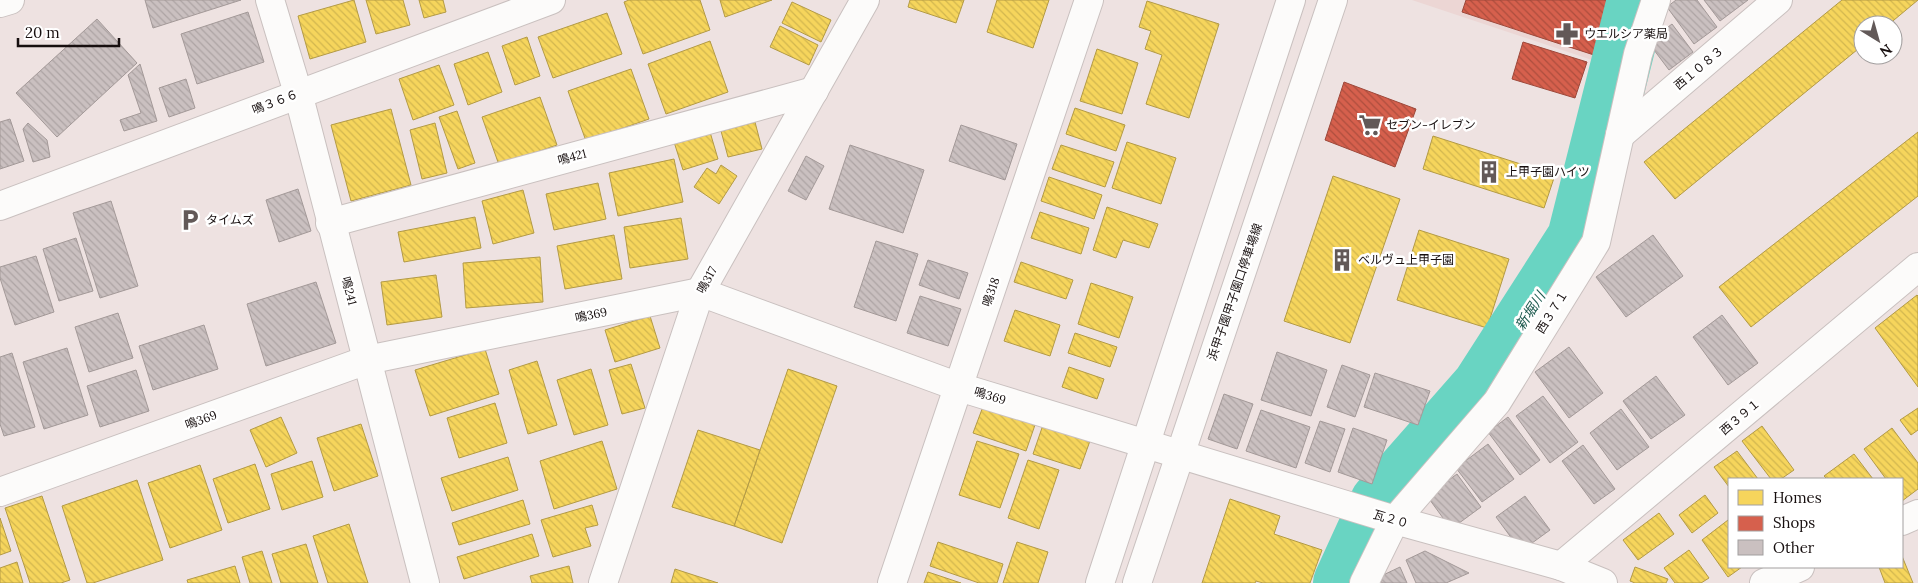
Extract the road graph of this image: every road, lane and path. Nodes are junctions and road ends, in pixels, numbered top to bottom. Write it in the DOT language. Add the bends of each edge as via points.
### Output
graph roads {
  1 [pos="10,0"];
  2 [pos="270,0"];
  3 [pos="865,0"];
  4 [pos="1089,0"];
  5 [pos="1291,0"];
  6 [pos="1333,0"];
  7 [pos="1656,0"];
  8 [pos="1778,0"];
  9 [pos="545,1"];
  10 [pos="0,3"];
  11 [pos="814,91"];
  12 [pos="298,94"];
  13 [pos="1620,135"];
  14 [pos="0,206"];
  15 [pos="330,223"];
  16 [pos="1918,267"];
  17 [pos="700,292"];
  18 [pos="367,360"];
  19 [pos="959,387"];
  20 [pos="1146,445"];
  21 [pos="1180,456"];
  22 [pos="0,492"];
  23 [pos="1918,514"];
  24 [pos="1380,516"];
  25 [pos="1903,521"];
  26 [pos="1561,566"];
  27 [pos="1798,568"];
  28 [pos="425,583"];
  29 [pos="603,583"];
  30 [pos="892,583"];
  31 [pos="1100,583"];
  32 [pos="1137,583"];
  33 [pos="1364,583"];
  34 [pos="1603,583"];
  35 [pos="1764,583"];
  1 -- 10 [label="street"];
  2 -- 12 [label="street, 鳴241"];
  3 -- 11 [label="street, 鳴317"];
  4 -- 19 [label="street, 鳴318"];
  5 -- 20 [label="street"];
  6 -- 21 [label="street, 浜甲子園甲子園口停車場線"];
  7 -- 13 [label="street, 西３７１" via="1638,54"];
  8 -- 13 [label="street, 西１０８３"];
  9 -- 12 [label="street, 鳴３６６"];
  11 -- 15 [label="street, 鳴421"];
  11 -- 17 [label="street, 鳴317"];
  12 -- 14 [label="street, 鳴３６６"];
  12 -- 15 [label="street, 鳴241"];
  13 -- 24 [label="street, 西３７１" via="1596,242 1497,402"];
  15 -- 18 [label="street, 鳴241"];
  16 -- 26 [label="street, 西３９１"];
  17 -- 18 [label="street, 鳴369"];
  17 -- 19 [label="street, 鳴369"];
  17 -- 29 [label="street, 鳴317"];
  18 -- 22 [label="street, 鳴369"];
  18 -- 28 [label="street, 鳴241"];
  19 -- 20 [label="street, 鳴369"];
  19 -- 30 [label="street, 鳴318"];
  20 -- 21 [label="street, 鳴369"];
  20 -- 31 [label="street"];
  21 -- 24 [label="street, 瓦２０"];
  21 -- 32 [label="street, 浜甲子園甲子園口停車場線"];
  23 -- 25 [label="street"];
  24 -- 26 [label="street, 瓦２０"];
  24 -- 33 [label="street, 西３７１"];
  26 -- 34 [label="street, 瓦２０"];
  27 -- 35 [label="street"];
}
